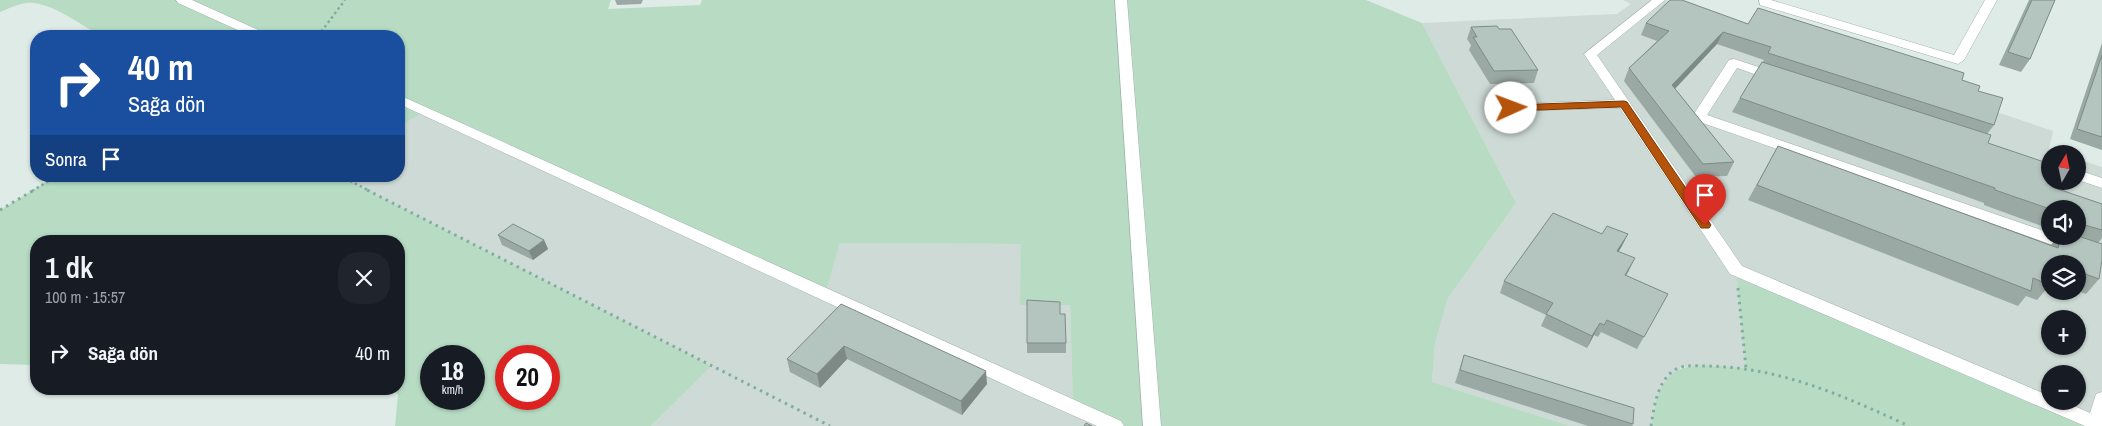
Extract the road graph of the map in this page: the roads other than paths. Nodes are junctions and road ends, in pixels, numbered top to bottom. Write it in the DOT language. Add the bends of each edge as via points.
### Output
graph roads {
  1 [pos="182,0"];
  2 [pos="1121,0"];
  3 [pos="1659,0"];
  4 [pos="1765,0"];
  5 [pos="1991,0"];
  6 [pos="248,30"];
  7 [pos="1790,81"];
  8 [pos="405,102"];
  9 [pos="1624,104"];
  10 [pos="1511,108"];
  11 [pos="2086,178"];
  12 [pos="2102,183"];
  13 [pos="2102,258"];
  14 [pos="2102,399"];
  15 [pos="2096,424"];
  16 [pos="1116,426"];
  17 [pos="1152,426"];
  1 -- 6 [label="street"];
  2 -- 17 [label="street"];
  3 -- 9 [label="street" via="1590,54"];
  4 -- 5 [label="street" via="1958,60"];
  7 -- 13 [label="street" via="1734,63 1700,117"];
  8 -- 16 [label="street"];
  9 -- 10 [label="street"];
  9 -- 15 [label="street" via="1736,270"];
  11 -- 12 [label="street"];
  14 -- 15 [label="street"];
}
